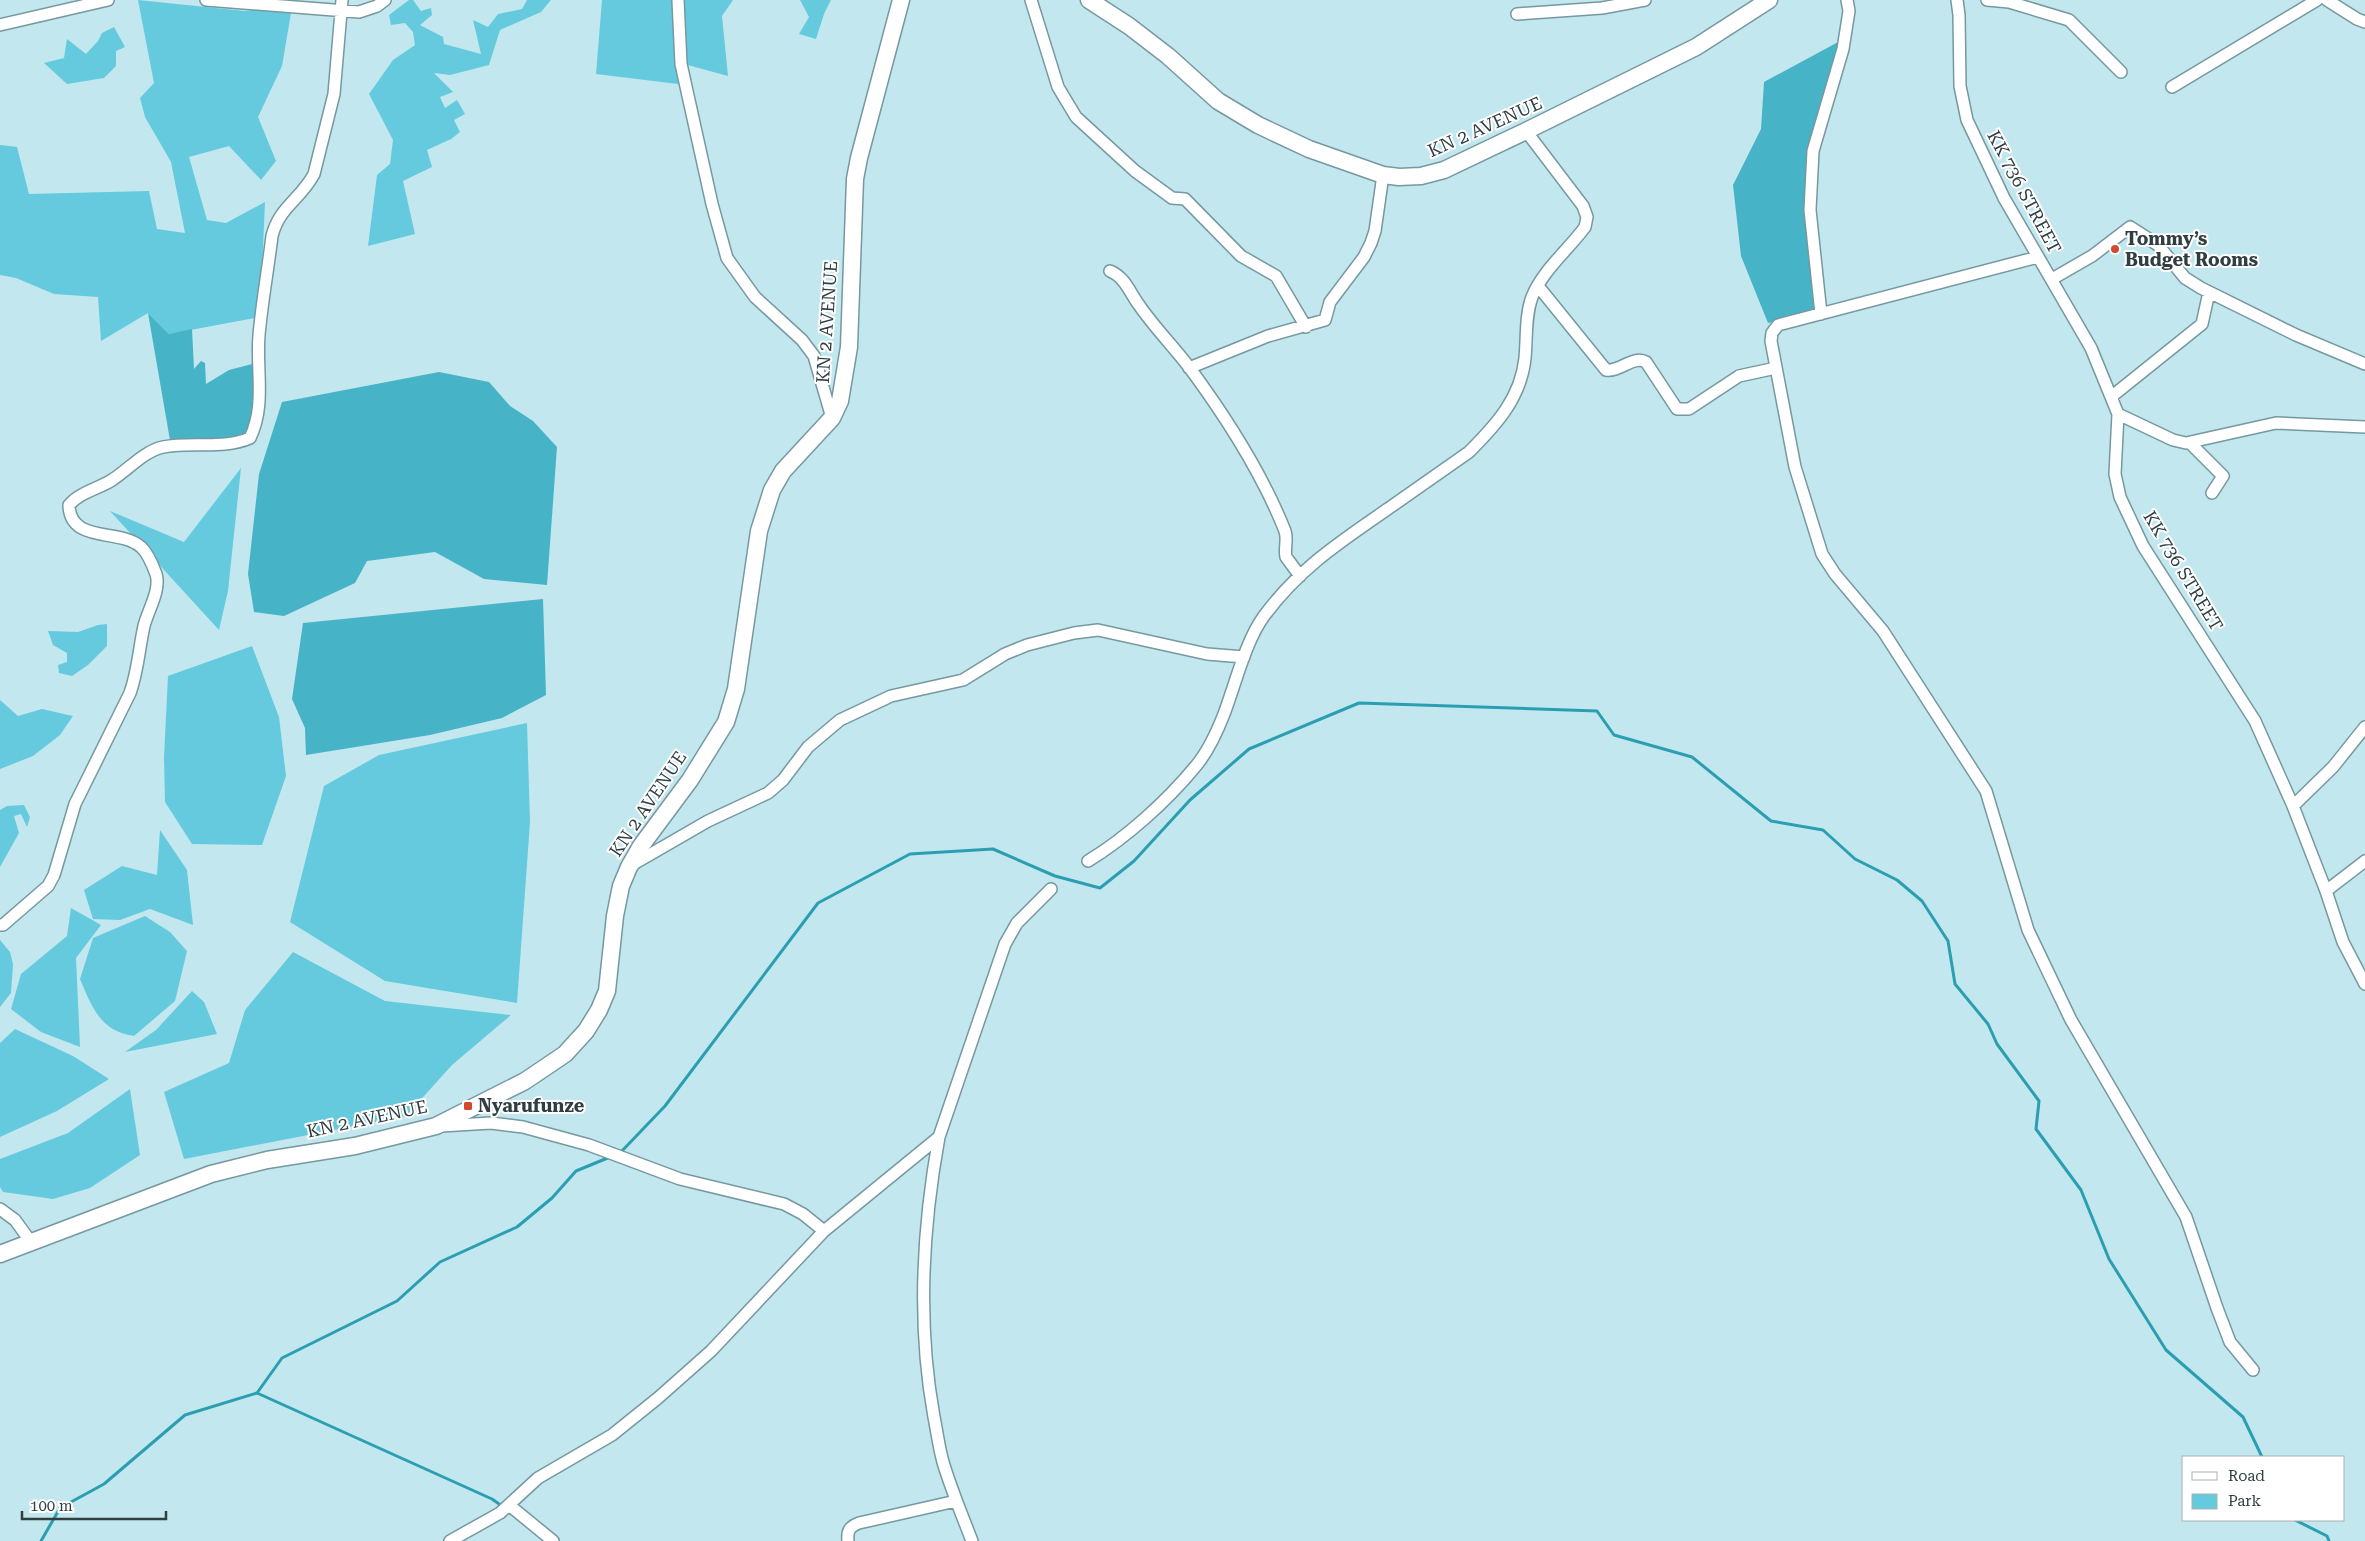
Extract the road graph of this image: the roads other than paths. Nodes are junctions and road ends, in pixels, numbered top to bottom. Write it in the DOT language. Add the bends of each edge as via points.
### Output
graph roads {
  1 [pos="108,0"];
  2 [pos="206,0"];
  3 [pos="385,0"];
  4 [pos="678,0"];
  5 [pos="901,0"];
  6 [pos="1031,0"];
  7 [pos="1089,0"];
  8 [pos="1645,0"];
  9 [pos="1769,0"];
  10 [pos="1847,0"];
  11 [pos="1957,0"];
  12 [pos="1987,0"];
  13 [pos="2317,0"];
  14 [pos="2327,0"];
  15 [pos="342,6"];
  16 [pos="1517,14"];
  17 [pos="2365,22"];
  18 [pos="0,25"];
  19 [pos="2120,72"];
  20 [pos="2172,87"];
  21 [pos="1526,131"];
  22 [pos="1383,175"];
  23 [pos="2038,256"];
  24 [pos="1110,271"];
  25 [pos="2052,279"];
  26 [pos="1538,286"];
  27 [pos="2209,292"];
  28 [pos="1821,314"];
  29 [pos="1306,326"];
  30 [pos="2365,364"];
  31 [pos="1189,368"];
  32 [pos="1776,368"];
  33 [pos="2111,397"];
  34 [pos="2118,414"];
  35 [pos="832,418"];
  36 [pos="2365,427"];
  37 [pos="2190,443"];
  38 [pos="2212,493"];
  39 [pos="1300,576"];
  40 [pos="1244,657"];
  41 [pos="2365,727"];
  42 [pos="2293,806"];
  43 [pos="2365,861"];
  44 [pos="1088,862"];
  45 [pos="629,867"];
  46 [pos="1051,889"];
  47 [pos="2326,891"];
  48 [pos="0,925"];
  49 [pos="2365,984"];
  50 [pos="436,1126"];
  51 [pos="939,1137"];
  52 [pos="0,1209"];
  53 [pos="824,1231"];
  54 [pos="31,1242"];
  55 [pos="0,1254"];
  56 [pos="2253,1370"];
  57 [pos="956,1501"];
  58 [pos="509,1505"];
  59 [pos="450,1541"];
  60 [pos="553,1541"];
  61 [pos="848,1541"];
  62 [pos="972,1541"];
  1 -- 18 [label="street"];
  2 -- 15 [label="street"];
  3 -- 15 [label="street" via="359,12"];
  4 -- 35 [label="street" via="681,64 727,258 755,297 802,340 814,356"];
  5 -- 35 [label="main road, KN 2 AVENUE" via="858,158 849,347 844,387"];
  6 -- 29 [label="street" via="1058,87 1076,117 1135,172 1172,198 1185,199 1242,256 1276,276"];
  7 -- 22 [label="main road, KN 2 AVENUE" via="1168,56 1218,101 1258,125 1309,149"];
  8 -- 16 [label="street" via="1602,8"];
  9 -- 21 [label="main road, KN 2 AVENUE" via="1696,47"];
  10 -- 28 [label="street" via="1849,10 1844,48 1813,151 1810,210"];
  11 -- 23 [label="street, KK 736 STREET" via="1960,86 1967,120 2004,198"];
  12 -- 19 [label="street" via="2030,7 2069,20"];
  13 -- 20 [label="street"];
  14 -- 17 [label="street"];
  15 -- 48 [label="street" via="334,94 314,174 308,186 275,222 272,236 259,337 261,392 255,428 250,438 236,444 163,447 151,451 111,481 75,498 69,505 69,516 78,526 129,540 142,548 156,576 156,587 135,679 73,809 54,875 48,886"];
  21 -- 22 [label="main road, KN 2 AVENUE" via="1444,170 1421,176"];
  21 -- 26 [label="street" via="1588,217 1585,227"];
  22 -- 29 [label="street" via="1375,231 1364,257 1330,302 1325,320"];
  23 -- 25 [label="street, KK 736 STREET"];
  23 -- 28 [label="street"];
  24 -- 31 [label="street" via="1118,274"];
  25 -- 27 [label="street" via="2092,256 2130,227 2158,245 2186,278"];
  25 -- 33 [label="street, KK 736 STREET" via="2091,348"];
  26 -- 32 [label="street" via="1606,370 1638,360 1646,362 1678,409 1689,409 1739,376"];
  26 -- 39 [label="street" via="1529,309 1525,361 1516,395 1486,435 1469,452 1322,554"];
  27 -- 30 [label="street" via="2296,335"];
  27 -- 33 [label="street" via="2202,324"];
  28 -- 32 [label="street" via="1778,325 1771,341"];
  29 -- 31 [label="street" via="1268,336"];
  31 -- 39 [label="street" via="1255,470 1285,531 1286,557"];
  32 -- 56 [label="street" via="1795,467 1822,554 1883,631 1986,791 2028,930 2071,1020 2186,1217 2230,1342"];
  33 -- 34 [label="street, KK 736 STREET"];
  34 -- 37 [label="street" via="2173,440"];
  34 -- 42 [label="street, KK 736 STREET" via="2116,474 2120,497 2143,546 2255,722"];
  35 -- 45 [label="main road, KN 2 AVENUE" via="783,471 772,490 759,531 736,689 726,722"];
  36 -- 37 [label="street" via="2276,423"];
  37 -- 38 [label="street" via="2223,476"];
  39 -- 40 [label="street" via="1262,618"];
  40 -- 44 [label="street" via="1224,714 1196,766 1147,816 1113,846"];
  40 -- 45 [label="street" via="1207,654 1098,630 1027,645 1005,654 963,680 891,696 840,720 808,747 783,780 768,793 708,821"];
  41 -- 42 [label="street" via="2333,767"];
  42 -- 47 [label="street, KK 736 STREET"];
  43 -- 47 [label="street"];
  45 -- 50 [label="main road, KN 2 AVENUE" via="615,916 607,992 586,1032 565,1054 525,1081"];
  46 -- 51 [label="street" via="1017,923 1005,944"];
  47 -- 49 [label="street, KK 736 STREET" via="2343,942"];
  50 -- 53 [label="street" via="491,1123 523,1127 680,1179 784,1204"];
  50 -- 54 [label="main road, KN 2 AVENUE" via="355,1146 268,1160 211,1174"];
  51 -- 53 [label="street"];
  51 -- 57 [label="street" via="926,1227 922,1321 932,1408 943,1461"];
  52 -- 54 [label="street" via="14,1220"];
  53 -- 58 [label="street" via="710,1351 658,1398 612,1435 538,1478"];
  54 -- 55 [label="main road, KN 2 AVENUE"];
  57 -- 61 [label="street" via="859,1523 848,1532"];
  57 -- 62 [label="street"];
  58 -- 59 [label="street"];
  58 -- 60 [label="street"];
}
